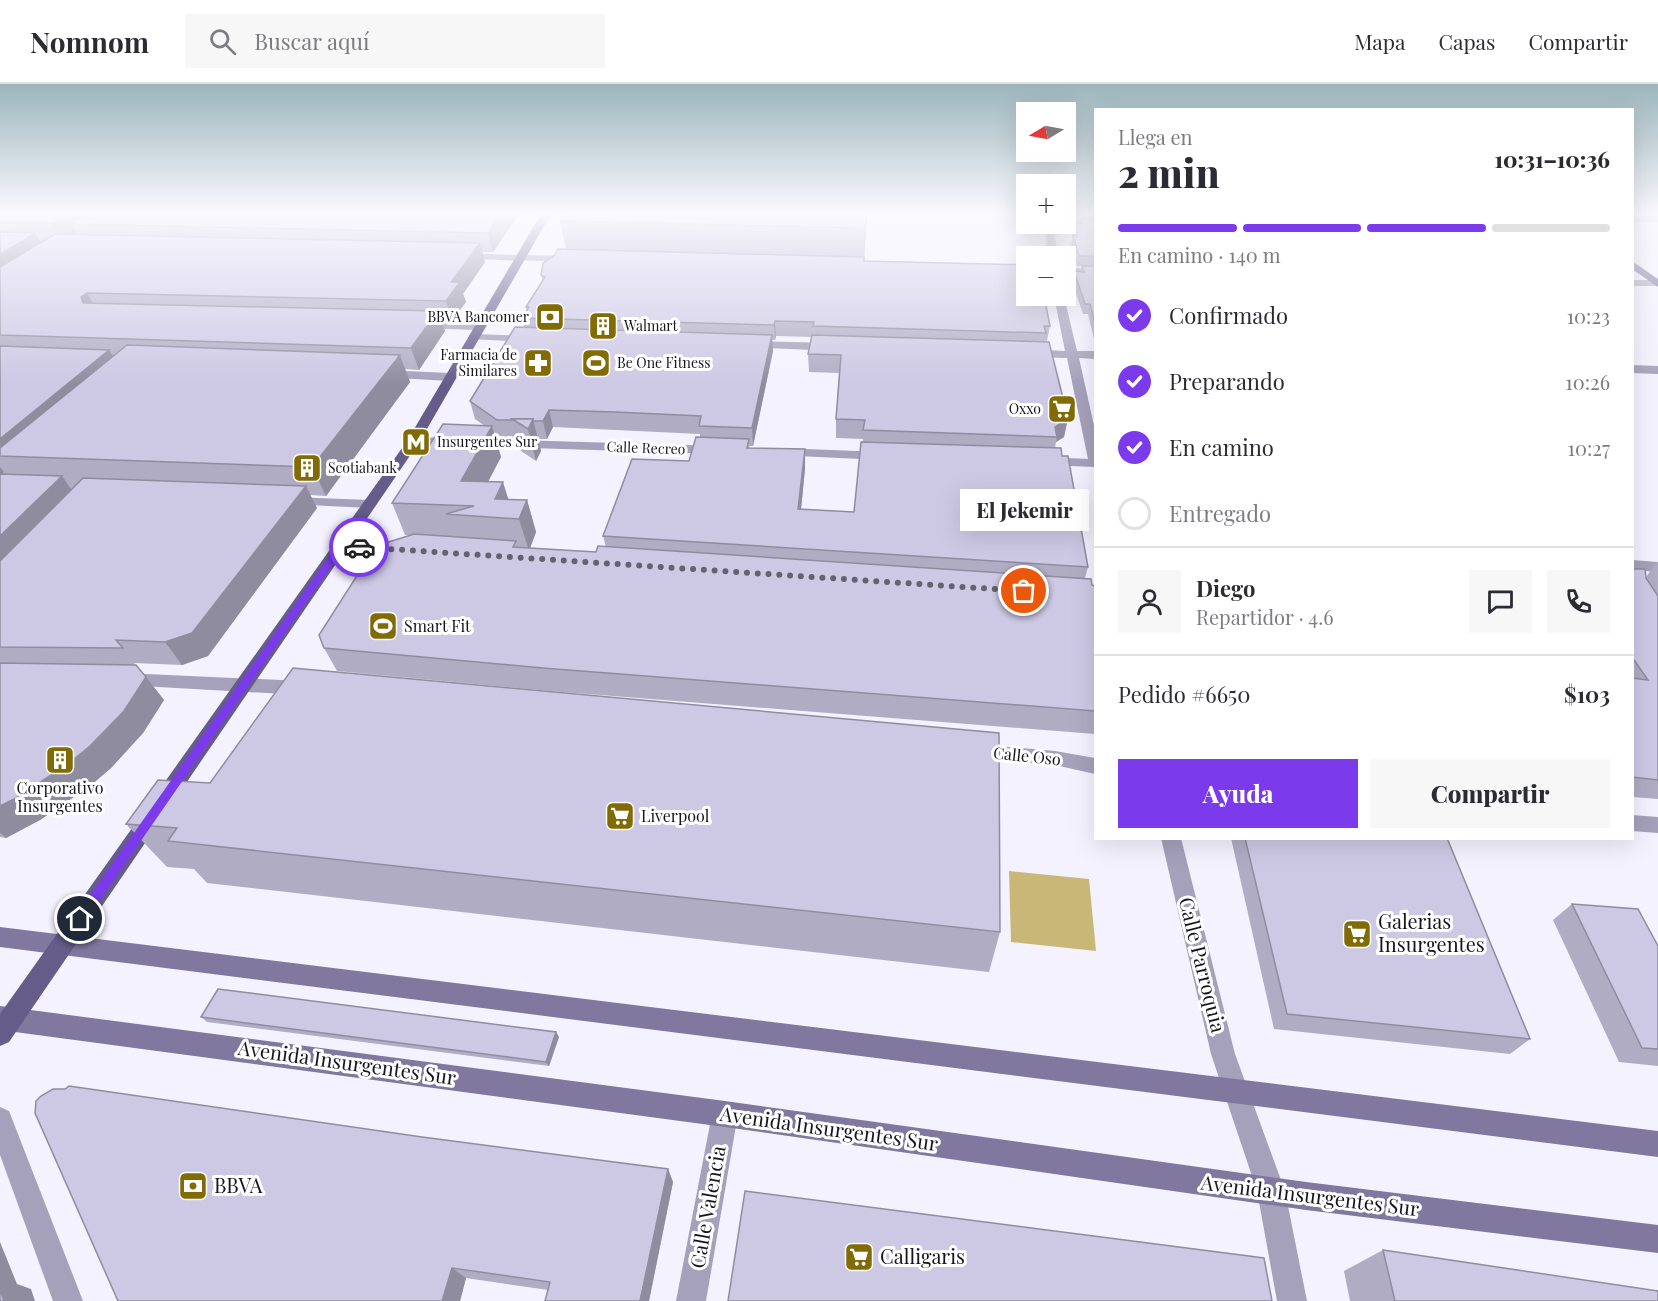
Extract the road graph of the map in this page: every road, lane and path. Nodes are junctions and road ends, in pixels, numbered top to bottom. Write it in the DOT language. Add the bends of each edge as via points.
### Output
graph roads {
  1 [pos="512,271"];
  2 [pos="1076,271"];
  3 [pos="1640,271"];
  4 [pos="1094,272"];
  5 [pos="1634,283"];
  6 [pos="1657,284"];
  7 [pos="1061,306"];
  8 [pos="404,326"];
  9 [pos="476,332"];
  10 [pos="544,339"];
  11 [pos="732,344"];
  12 [pos="850,348"];
  13 [pos="1014,353"];
  14 [pos="1071,354"];
  15 [pos="1094,355"];
  16 [pos="1634,369"];
  17 [pos="1658,370"];
  18 [pos="367,374"];
  19 [pos="450,377"];
  20 [pos="1091,428"];
  21 [pos="413,441"];
  22 [pos="728,450"];
  23 [pos="763,452"];
  24 [pos="1094,454"];
  25 [pos="894,456"];
  26 [pos="1036,461"];
  27 [pos="1094,462"];
  28 [pos="274,500"];
  29 [pos="370,504"];
  30 [pos="341,546"];
  31 [pos="413,551"];
  32 [pos="1634,565"];
  33 [pos="1658,567"];
  34 [pos="106,679"];
  35 [pos="243,684"];
  36 [pos="321,690"];
  37 [pos="960,750"];
  38 [pos="1094,766"];
  39 [pos="1634,823"];
  40 [pos="1658,825"];
  41 [pos="1171,840"];
  42 [pos="0,937"];
  43 [pos="62,945"];
  44 [pos="4,1023"];
  45 [pos="0,1047"];
  46 [pos="1236,1091"];
  47 [pos="725,1114"];
  48 [pos="0,1120"];
  49 [pos="1658,1144"];
  50 [pos="1271,1191"];
  51 [pos="1658,1239"];
  52 [pos="68,1301"];
  53 [pos="691,1301"];
  54 [pos="1292,1301"];
  1 -- 9 [label="main road"];
  2 -- 4 [label="street"];
  3 -- 6 [label="main road"];
  5 -- 6 [label="street"];
  7 -- 14 [label="street"];
  8 -- 9 [label="street"];
  9 -- 10 [label="street"];
  9 -- 19 [label="main road"];
  11 -- 12 [label="street"];
  13 -- 14 [label="street"];
  14 -- 15 [label="street"];
  14 -- 20 [label="street"];
  16 -- 17 [label="street"];
  18 -- 19 [label="street"];
  19 -- 21 [label="main road"];
  20 -- 24 [label="street"];
  21 -- 22 [label="street, Calle Recreo"];
  21 -- 29 [label="main road"];
  23 -- 25 [label="street"];
  26 -- 27 [label="street"];
  28 -- 29 [label="street"];
  29 -- 30 [label="main road"];
  30 -- 31 [label="street"];
  30 -- 35 [label="main road"];
  32 -- 33 [label="street"];
  34 -- 35 [label="street"];
  35 -- 36 [label="street"];
  35 -- 43 [label="main road"];
  37 -- 38 [label="street, Calle Oso" via="1055,758"];
  39 -- 40 [label="street"];
  41 -- 46 [label="street, Calle Parroquia" via="1223,1054"];
  42 -- 43 [label="main road"];
  43 -- 44 [label="main road"];
  43 -- 46 [label="main road"];
  44 -- 45 [label="street"];
  44 -- 47 [label="main road, Avenida Insurgentes Sur"];
  46 -- 49 [label="main road"];
  46 -- 50 [label="street, Calle Parroquia"];
  47 -- 50 [label="main road, Avenida Insurgentes Sur"];
  47 -- 53 [label="street, Calle Valencia"];
  48 -- 52 [label="street"];
  50 -- 51 [label="main road, Avenida Insurgentes Sur"];
  50 -- 54 [label="street, Calle Parroquia"];
}
